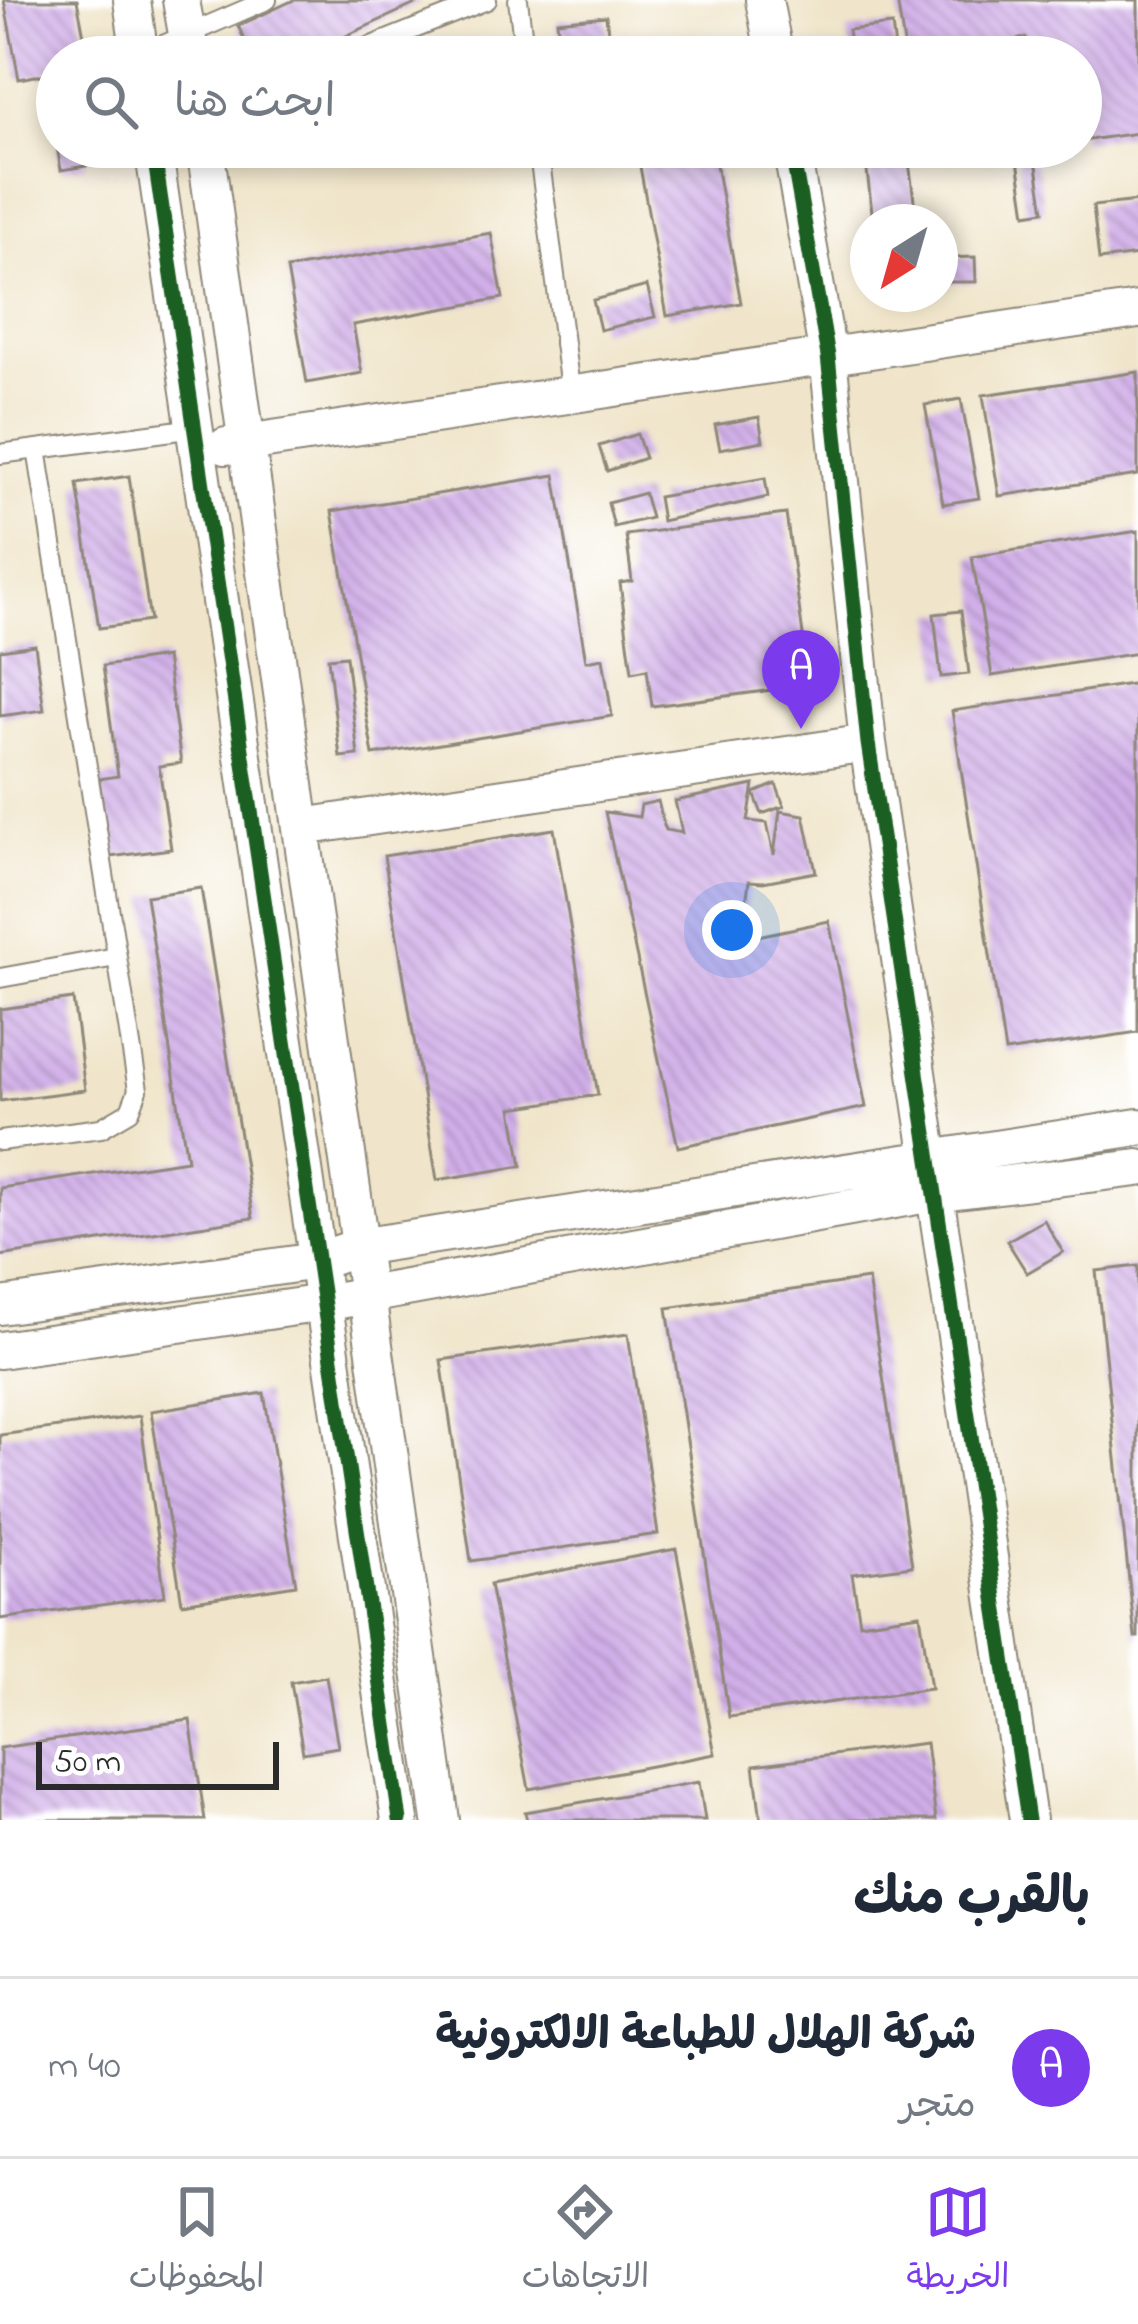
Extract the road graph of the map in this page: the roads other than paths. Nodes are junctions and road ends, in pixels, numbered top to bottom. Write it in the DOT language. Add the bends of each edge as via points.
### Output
graph roads {
  1 [pos="132,0"];
  2 [pos="181,0"];
  3 [pos="267,0"];
  4 [pos="487,0"];
  5 [pos="518,0"];
  6 [pos="764,0"];
  7 [pos="137,36"];
  8 [pos="187,36"];
  9 [pos="207,36"];
  10 [pos="397,36"];
  11 [pos="522,36"];
  12 [pos="771,36"];
  13 [pos="156,168"];
  14 [pos="208,168"];
  15 [pos="541,168"];
  16 [pos="795,168"];
  17 [pos="1138,310"];
  18 [pos="829,356"];
  19 [pos="572,396"];
  20 [pos="197,439"];
  21 [pos="248,442"];
  22 [pos="37,449"];
  23 [pos="0,454"];
  24 [pos="868,742"];
  25 [pos="302,827"];
  26 [pos="116,958"];
  27 [pos="0,978"];
  28 [pos="1138,1127"];
  29 [pos="0,1141"];
  30 [pos="1138,1168"];
  31 [pos="930,1176"];
  32 [pos="358,1247"];
  33 [pos="317,1261"];
  34 [pos="370,1295"];
  35 [pos="323,1303"];
  36 [pos="0,1306"];
  37 [pos="0,1350"];
  38 [pos="400,1820"];
  39 [pos="441,1820"];
  40 [pos="1028,1820"];
  1 -- 7 [label="street"];
  2 -- 8 [label="street"];
  3 -- 9 [label="lane"];
  4 -- 10 [label="lane"];
  5 -- 11 [label="lane"];
  6 -- 12 [label="street"];
  13 -- 20 [label="street"];
  14 -- 21 [label="street"];
  15 -- 19 [label="lane"];
  16 -- 18 [label="street"];
  17 -- 18 [label="street"];
  18 -- 19 [label="street"];
  18 -- 24 [label="street"];
  19 -- 21 [label="street"];
  20 -- 21 [label="street"];
  20 -- 22 [label="lane"];
  20 -- 33 [label="street"];
  21 -- 25 [label="street"];
  22 -- 23 [label="lane"];
  22 -- 26 [label="lane"];
  24 -- 25 [label="street"];
  24 -- 31 [label="street"];
  25 -- 32 [label="street"];
  26 -- 27 [label="lane"];
  26 -- 29 [label="lane" via="138,1074 130,1111 101,1128"];
  28 -- 31 [label="street"];
  30 -- 31 [label="street" via="973,1188"];
  31 -- 32 [label="street"];
  31 -- 34 [label="street"];
  31 -- 40 [label="street"];
  32 -- 33 [label="street"];
  32 -- 34 [label="street"];
  33 -- 35 [label="street"];
  33 -- 36 [label="street"];
  34 -- 35 [label="street"];
  34 -- 39 [label="street"];
  35 -- 37 [label="street"];
  35 -- 38 [label="street"];
}
